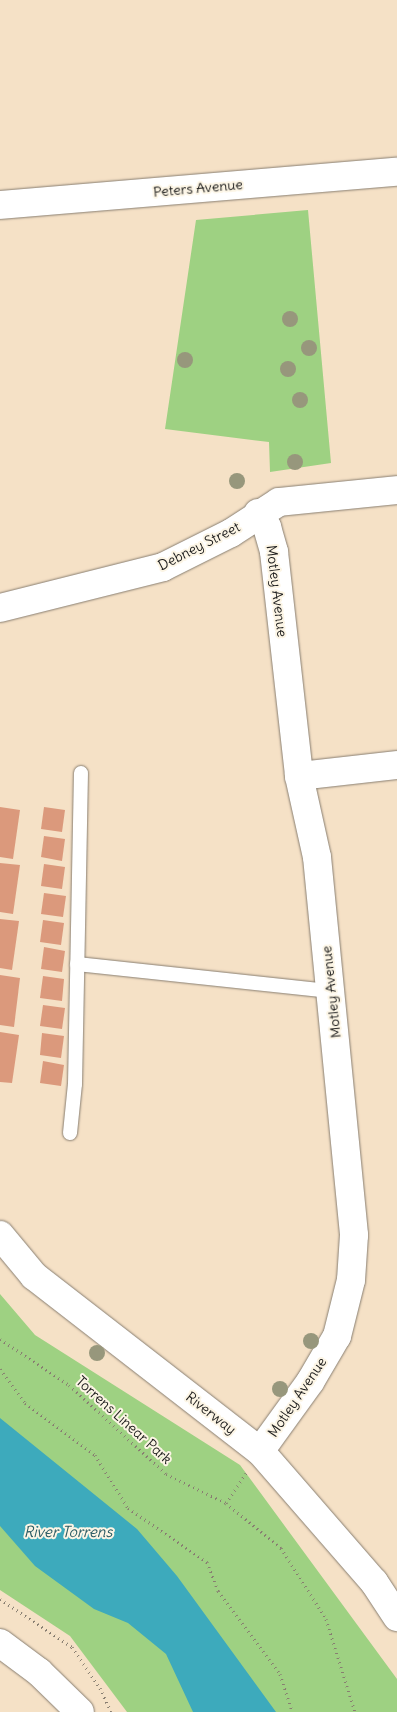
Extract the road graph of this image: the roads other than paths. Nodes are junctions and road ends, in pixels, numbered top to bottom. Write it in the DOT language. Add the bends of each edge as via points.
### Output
graph roads {
  1 [pos="397,172"];
  2 [pos="0,205"];
  3 [pos="397,490"];
  4 [pos="258,513"];
  5 [pos="0,608"];
  6 [pos="397,765"];
  7 [pos="81,773"];
  8 [pos="299,776"];
  9 [pos="77,964"];
  10 [pos="331,991"];
  11 [pos="70,1134"];
  12 [pos="0,1235"];
  13 [pos="260,1451"];
  14 [pos="397,1617"];
  15 [pos="0,1643"];
  16 [pos="80,1712"];
  1 -- 2 [label="street, Peters Avenue"];
  3 -- 4 [label="street, Debney Street" via="279,502"];
  4 -- 5 [label="street, Debney Street" via="231,533 164,567"];
  4 -- 8 [label="street, Motley Avenue" via="268,527 274,552"];
  6 -- 8 [label="street"];
  7 -- 9 [label="lane"];
  8 -- 10 [label="street, Motley Avenue" via="317,857"];
  9 -- 10 [label="lane"];
  9 -- 11 [label="lane" via="76,1084"];
  10 -- 13 [label="street, Motley Avenue" via="354,1236 351,1280 336,1336 310,1382"];
  12 -- 13 [label="street, Riverway" via="34,1276"];
  13 -- 14 [label="street, Riverway" via="374,1582"];
  15 -- 16 [label="street" via="39,1672"];
}
